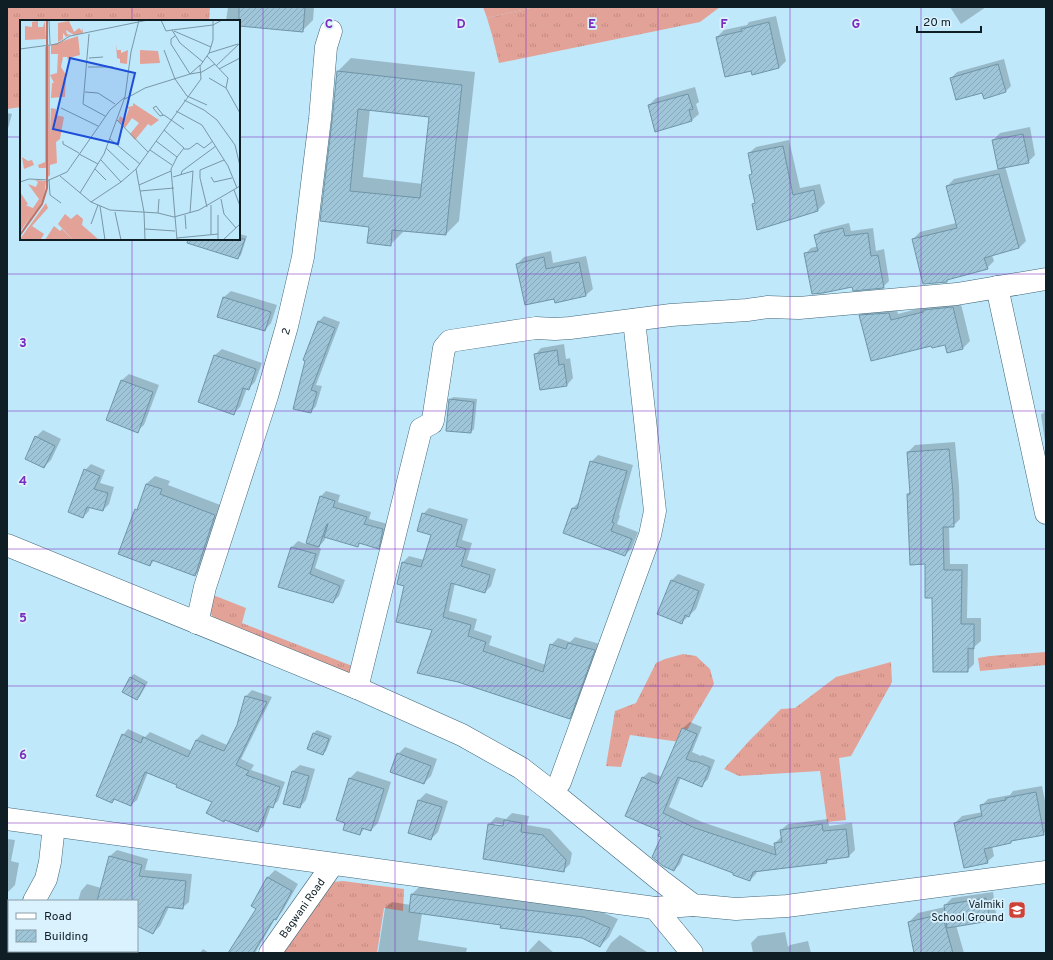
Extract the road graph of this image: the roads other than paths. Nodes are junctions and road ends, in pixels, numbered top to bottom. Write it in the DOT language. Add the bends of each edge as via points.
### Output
graph roads {
  1 [pos="331,31"];
  2 [pos="1046,279"];
  3 [pos="997,287"];
  4 [pos="634,320"];
  5 [pos="1046,513"];
  6 [pos="7,545"];
  7 [pos="197,623"];
  8 [pos="357,688"];
  9 [pos="552,792"];
  10 [pos="7,819"];
  11 [pos="54,826"];
  12 [pos="333,864"];
  13 [pos="1046,872"];
  14 [pos="35,900"];
  15 [pos="693,905"];
  16 [pos="655,908"];
  17 [pos="270,953"];
  18 [pos="692,953"];
  1 -- 7 [label="street, 2" via="326,47 303,257 267,396 205,587"];
  2 -- 3 [label="street"];
  3 -- 4 [label="street" via="949,295 799,308 768,307"];
  3 -- 5 [label="street"];
  4 -- 8 [label="street" via="570,328 536,328 450,341 444,348 434,420 421,429"];
  4 -- 9 [label="street" via="655,511 650,536 560,782"];
  6 -- 7 [label="street"];
  7 -- 8 [label="street"];
  8 -- 9 [label="street" via="462,734 521,768"];
  9 -- 15 [label="street"];
  10 -- 11 [label="street"];
  11 -- 12 [label="street"];
  11 -- 14 [label="street" via="46,879"];
  12 -- 16 [label="street"];
  12 -- 17 [label="street, Bagwani Road"];
  13 -- 15 [label="street" via="787,906 736,910"];
  15 -- 16 [label="street"];
  16 -- 18 [label="street"];
}
